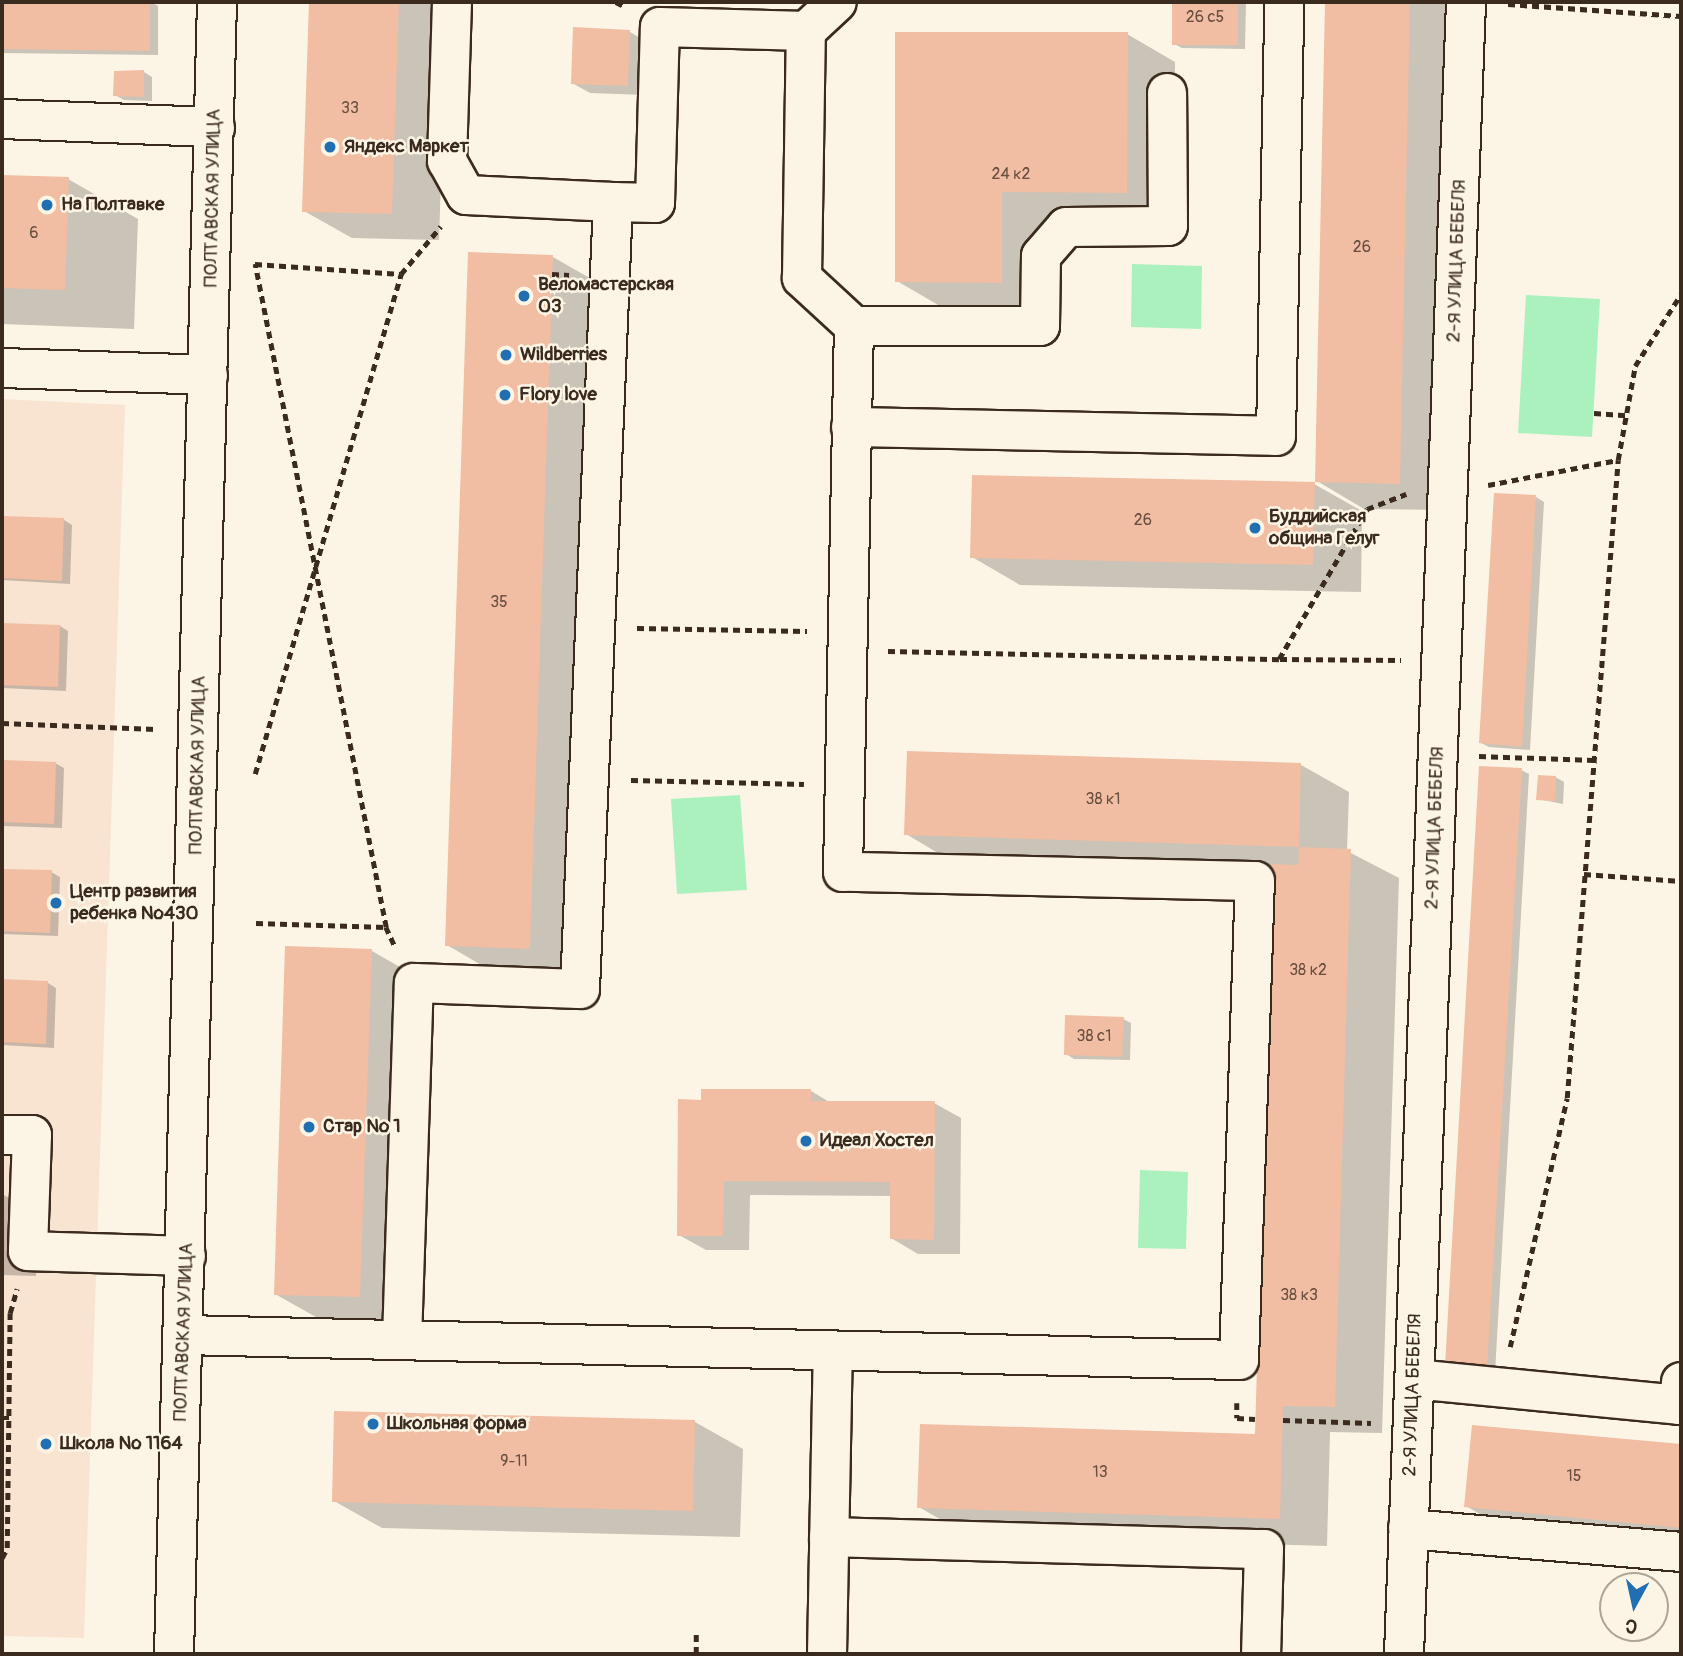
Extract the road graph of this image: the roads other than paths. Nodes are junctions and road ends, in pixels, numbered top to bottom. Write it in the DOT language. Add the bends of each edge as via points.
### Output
graph roads {
  1 [pos="217,2"];
  2 [pos="452,2"];
  3 [pos="837,2"];
  4 [pos="1284,2"];
  5 [pos="1479,2"];
  6 [pos="806,31"];
  7 [pos="1167,93"];
  8 [pos="2,119"];
  9 [pos="215,127"];
  10 [pos="613,202"];
  11 [pos="854,326"];
  12 [pos="2,368"];
  13 [pos="208,375"];
  14 [pos="851,427"];
  15 [pos="2,1135"];
  16 [pos="186,1256"];
  17 [pos="184,1335"];
  18 [pos="402,1340"];
  19 [pos="833,1350"];
  20 [pos="1414,1379"];
  21 [pos="1681,1382"];
  22 [pos="1408,1529"];
  23 [pos="829,1536"];
  24 [pos="1681,1552"];
  25 [pos="174,1654"];
  26 [pos="827,1654"];
  27 [pos="1261,1654"];
  28 [pos="1404,1654"];
  1 -- 9 [label="street, ПОЛТАВСКАЯ УЛИЦА"];
  2 -- 10 [label="street" via="447,161 466,195"];
  3 -- 6 [label="street"];
  4 -- 14 [label="street" via="1276,436"];
  5 -- 20 [label="street, 2-Я УЛИЦА БЕБЕЛЯ" via="1448,493"];
  6 -- 10 [label="street" via="660,27 656,203"];
  6 -- 11 [label="street" via="803,278"];
  7 -- 11 [label="street" via="1168,226 1066,227 1041,256 1040,326"];
  8 -- 9 [label="street"];
  9 -- 13 [label="street, ПОЛТАВСКАЯ УЛИЦА"];
  10 -- 18 [label="street" via="580,989 414,983"];
  11 -- 14 [label="street"];
  12 -- 13 [label="street"];
  13 -- 16 [label="street, ПОЛТАВСКАЯ УЛИЦА"];
  14 -- 19 [label="street" via="842,872 1255,881 1239,1360"];
  15 -- 16 [label="street" via="33,1135 27,1251"];
  16 -- 17 [label="street, ПОЛТАВСКАЯ УЛИЦА"];
  17 -- 18 [label="street"];
  17 -- 25 [label="street, ПОЛТАВСКАЯ УЛИЦА"];
  18 -- 19 [label="street"];
  19 -- 23 [label="street"];
  20 -- 21 [label="street" via="1679,1405"];
  20 -- 22 [label="street, 2-Я УЛИЦА БЕБЕЛЯ"];
  22 -- 24 [label="street"];
  22 -- 28 [label="street, 2-Я УЛИЦА БЕБЕЛЯ"];
  23 -- 26 [label="street"];
  23 -- 27 [label="street" via="1264,1549"];
}
